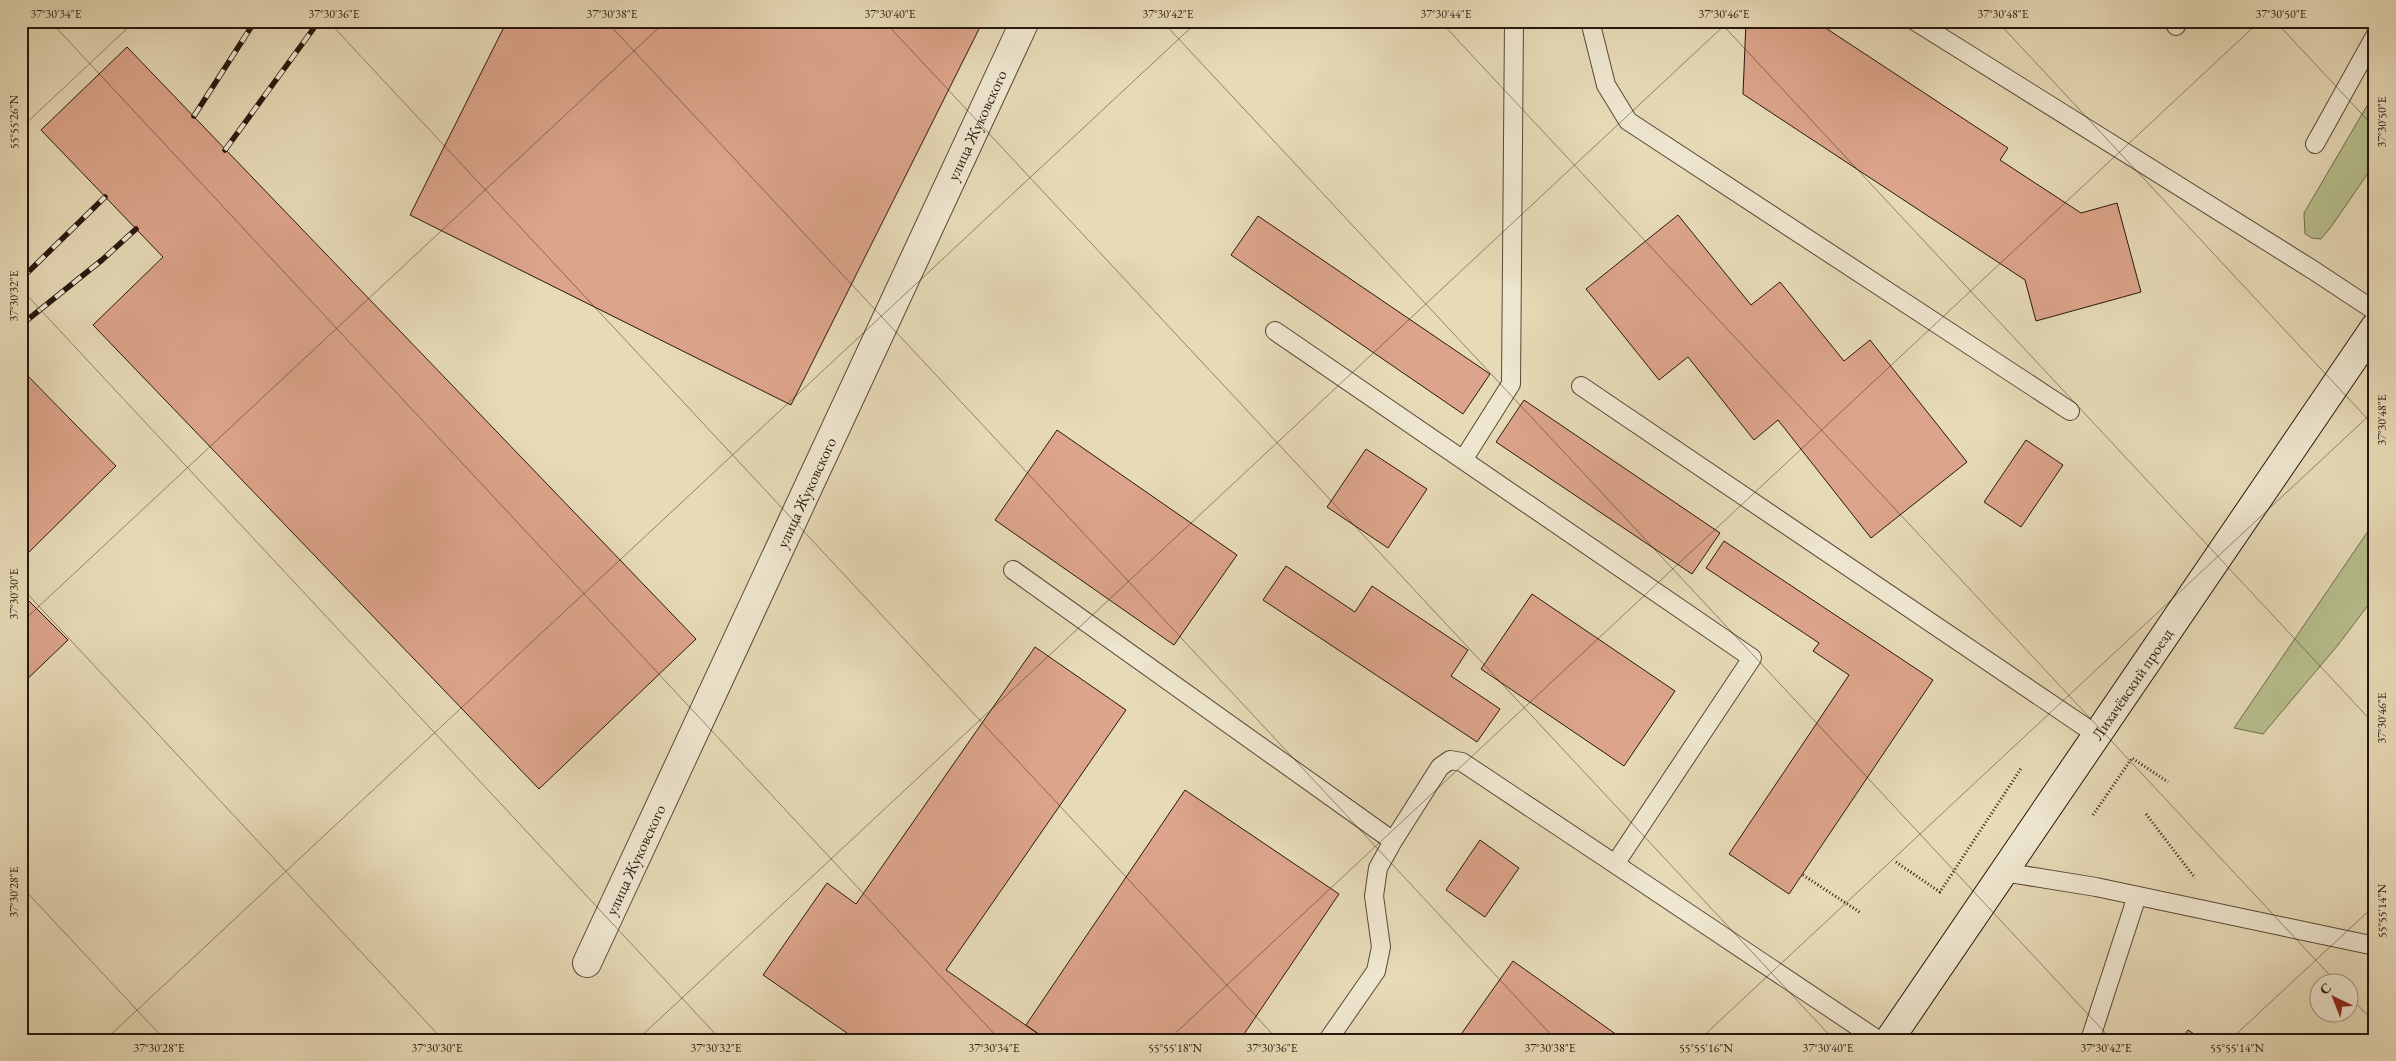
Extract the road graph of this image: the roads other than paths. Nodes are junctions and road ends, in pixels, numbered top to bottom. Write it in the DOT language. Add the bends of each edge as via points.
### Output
graph roads {
  1 [pos="1025,21"];
  2 [pos="1514,21"];
  3 [pos="1590,21"];
  4 [pos="1915,21"];
  5 [pos="2375,36"];
  6 [pos="2315,144"];
  7 [pos="2375,311"];
  8 [pos="2375,327"];
  9 [pos="1275,331"];
  10 [pos="1582,386"];
  11 [pos="2070,411"];
  12 [pos="1463,460"];
  13 [pos="1013,570"];
  14 [pos="2097,735"];
  15 [pos="1393,841"];
  16 [pos="1615,864"];
  17 [pos="2003,872"];
  18 [pos="2137,896"];
  19 [pos="2375,946"];
  20 [pos="587,964"];
  21 [pos="1328,1040"];
  22 [pos="1878,1040"];
  23 [pos="1889,1040"];
  24 [pos="2090,1040"];
  1 -- 20 [label="street, улица Жуковского"];
  2 -- 12 [label="lane" via="1511,384"];
  3 -- 11 [label="lane" via="1606,85 1628,121"];
  4 -- 7 [label="lane"];
  5 -- 6 [label="lane"];
  8 -- 14 [label="street, Лихачёвский проезд"];
  9 -- 12 [label="lane"];
  10 -- 14 [label="lane"];
  12 -- 16 [label="lane" via="1752,658"];
  13 -- 15 [label="lane"];
  14 -- 17 [label="street, Лихачёвский проезд"];
  15 -- 16 [label="lane" via="1440,767 1450,760 1462,762"];
  15 -- 21 [label="lane" via="1378,868 1374,896 1381,947 1376,971"];
  16 -- 22 [label="lane"];
  17 -- 18 [label="lane"];
  17 -- 23 [label="street, Лихачёвский проезд"];
  18 -- 19 [label="lane"];
  18 -- 24 [label="lane"];
}
